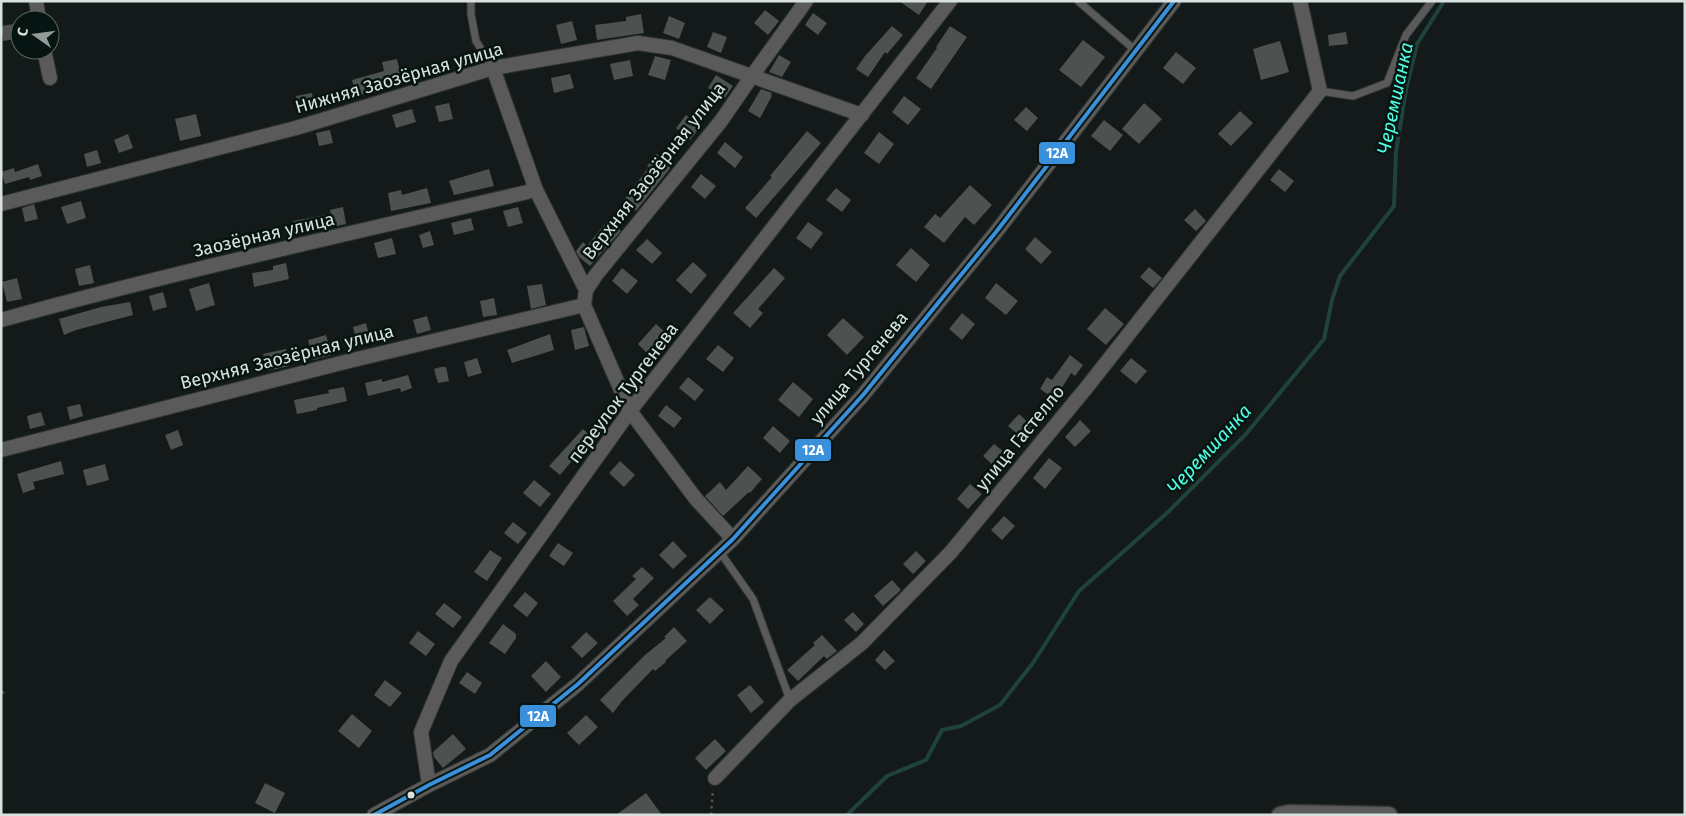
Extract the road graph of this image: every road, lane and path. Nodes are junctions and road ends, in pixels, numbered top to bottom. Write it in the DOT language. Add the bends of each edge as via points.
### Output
graph roads {
  1 [pos="471,1"];
  2 [pos="806,1"];
  3 [pos="950,1"];
  4 [pos="1078,1"];
  5 [pos="1174,1"];
  6 [pos="1300,1"];
  7 [pos="1432,1"];
  8 [pos="1135,50"];
  9 [pos="46,60"];
  10 [pos="493,68"];
  11 [pos="752,76"];
  12 [pos="50,78"];
  13 [pos="1320,90"];
  14 [pos="862,115"];
  15 [pos="536,190"];
  16 [pos="1,204"];
  17 [pos="586,290"];
  18 [pos="584,305"];
  19 [pos="1,320"];
  20 [pos="630,411"];
  21 [pos="1,450"];
  22 [pos="733,539"];
  23 [pos="720,552"];
  24 [pos="1,685"];
  25 [pos="1,698"];
  26 [pos="790,700"];
  27 [pos="715,778"];
  28 [pos="429,785"];
  29 [pos="374,815"];
  30 [pos="711,815"];
  31 [pos="1280,815"];
  32 [pos="1389,815"];
  1 -- 10 [label="lane" via="476,41"];
  2 -- 11 [label="street, Верхняя Заозёрная улица"];
  3 -- 14 [label="street, переулок Тургенева"];
  4 -- 8 [label="lane"];
  5 -- 8 [label="street, улица Тургенева"];
  6 -- 13 [label="street"];
  7 -- 13 [label="lane" via="1406,35 1387,83 1353,96"];
  8 -- 22 [label="street, улица Тургенева" via="996,232 863,395"];
  9 -- 12 [label="street"];
  10 -- 11 [label="street, Нижняя Заозёрная улица" via="638,43 672,48"];
  10 -- 15 [label="street"];
  10 -- 16 [label="street, Нижняя Заозёрная улица" via="296,128"];
  11 -- 14 [label="street, Нижняя Заозёрная улица"];
  11 -- 17 [label="street, Верхняя Заозёрная улица" via="721,121"];
  13 -- 26 [label="street, улица Гастелло" via="1105,364 951,552 862,643"];
  14 -- 20 [label="street, переулок Тургенева"];
  15 -- 17 [label="street"];
  15 -- 19 [label="street, Заозёрная улица" via="72,300"];
  17 -- 18 [label="street"];
  18 -- 20 [label="street"];
  18 -- 21 [label="street, Верхняя Заозёрная улица" via="339,363"];
  20 -- 22 [label="street" via="696,499"];
  20 -- 28 [label="street, переулок Тургенева" via="451,661 421,732"];
  22 -- 23 [label="street, улица Тургенева"];
  23 -- 26 [label="lane" via="753,599"];
  23 -- 28 [label="street, улица Тургенева" via="578,684 490,755"];
  24 -- 25 [label="path"];
  26 -- 27 [label="street, улица Гастелло"];
  27 -- 30 [label="path"];
  28 -- 29 [label="street"];
  31 -- 32 [label="street"];
}
